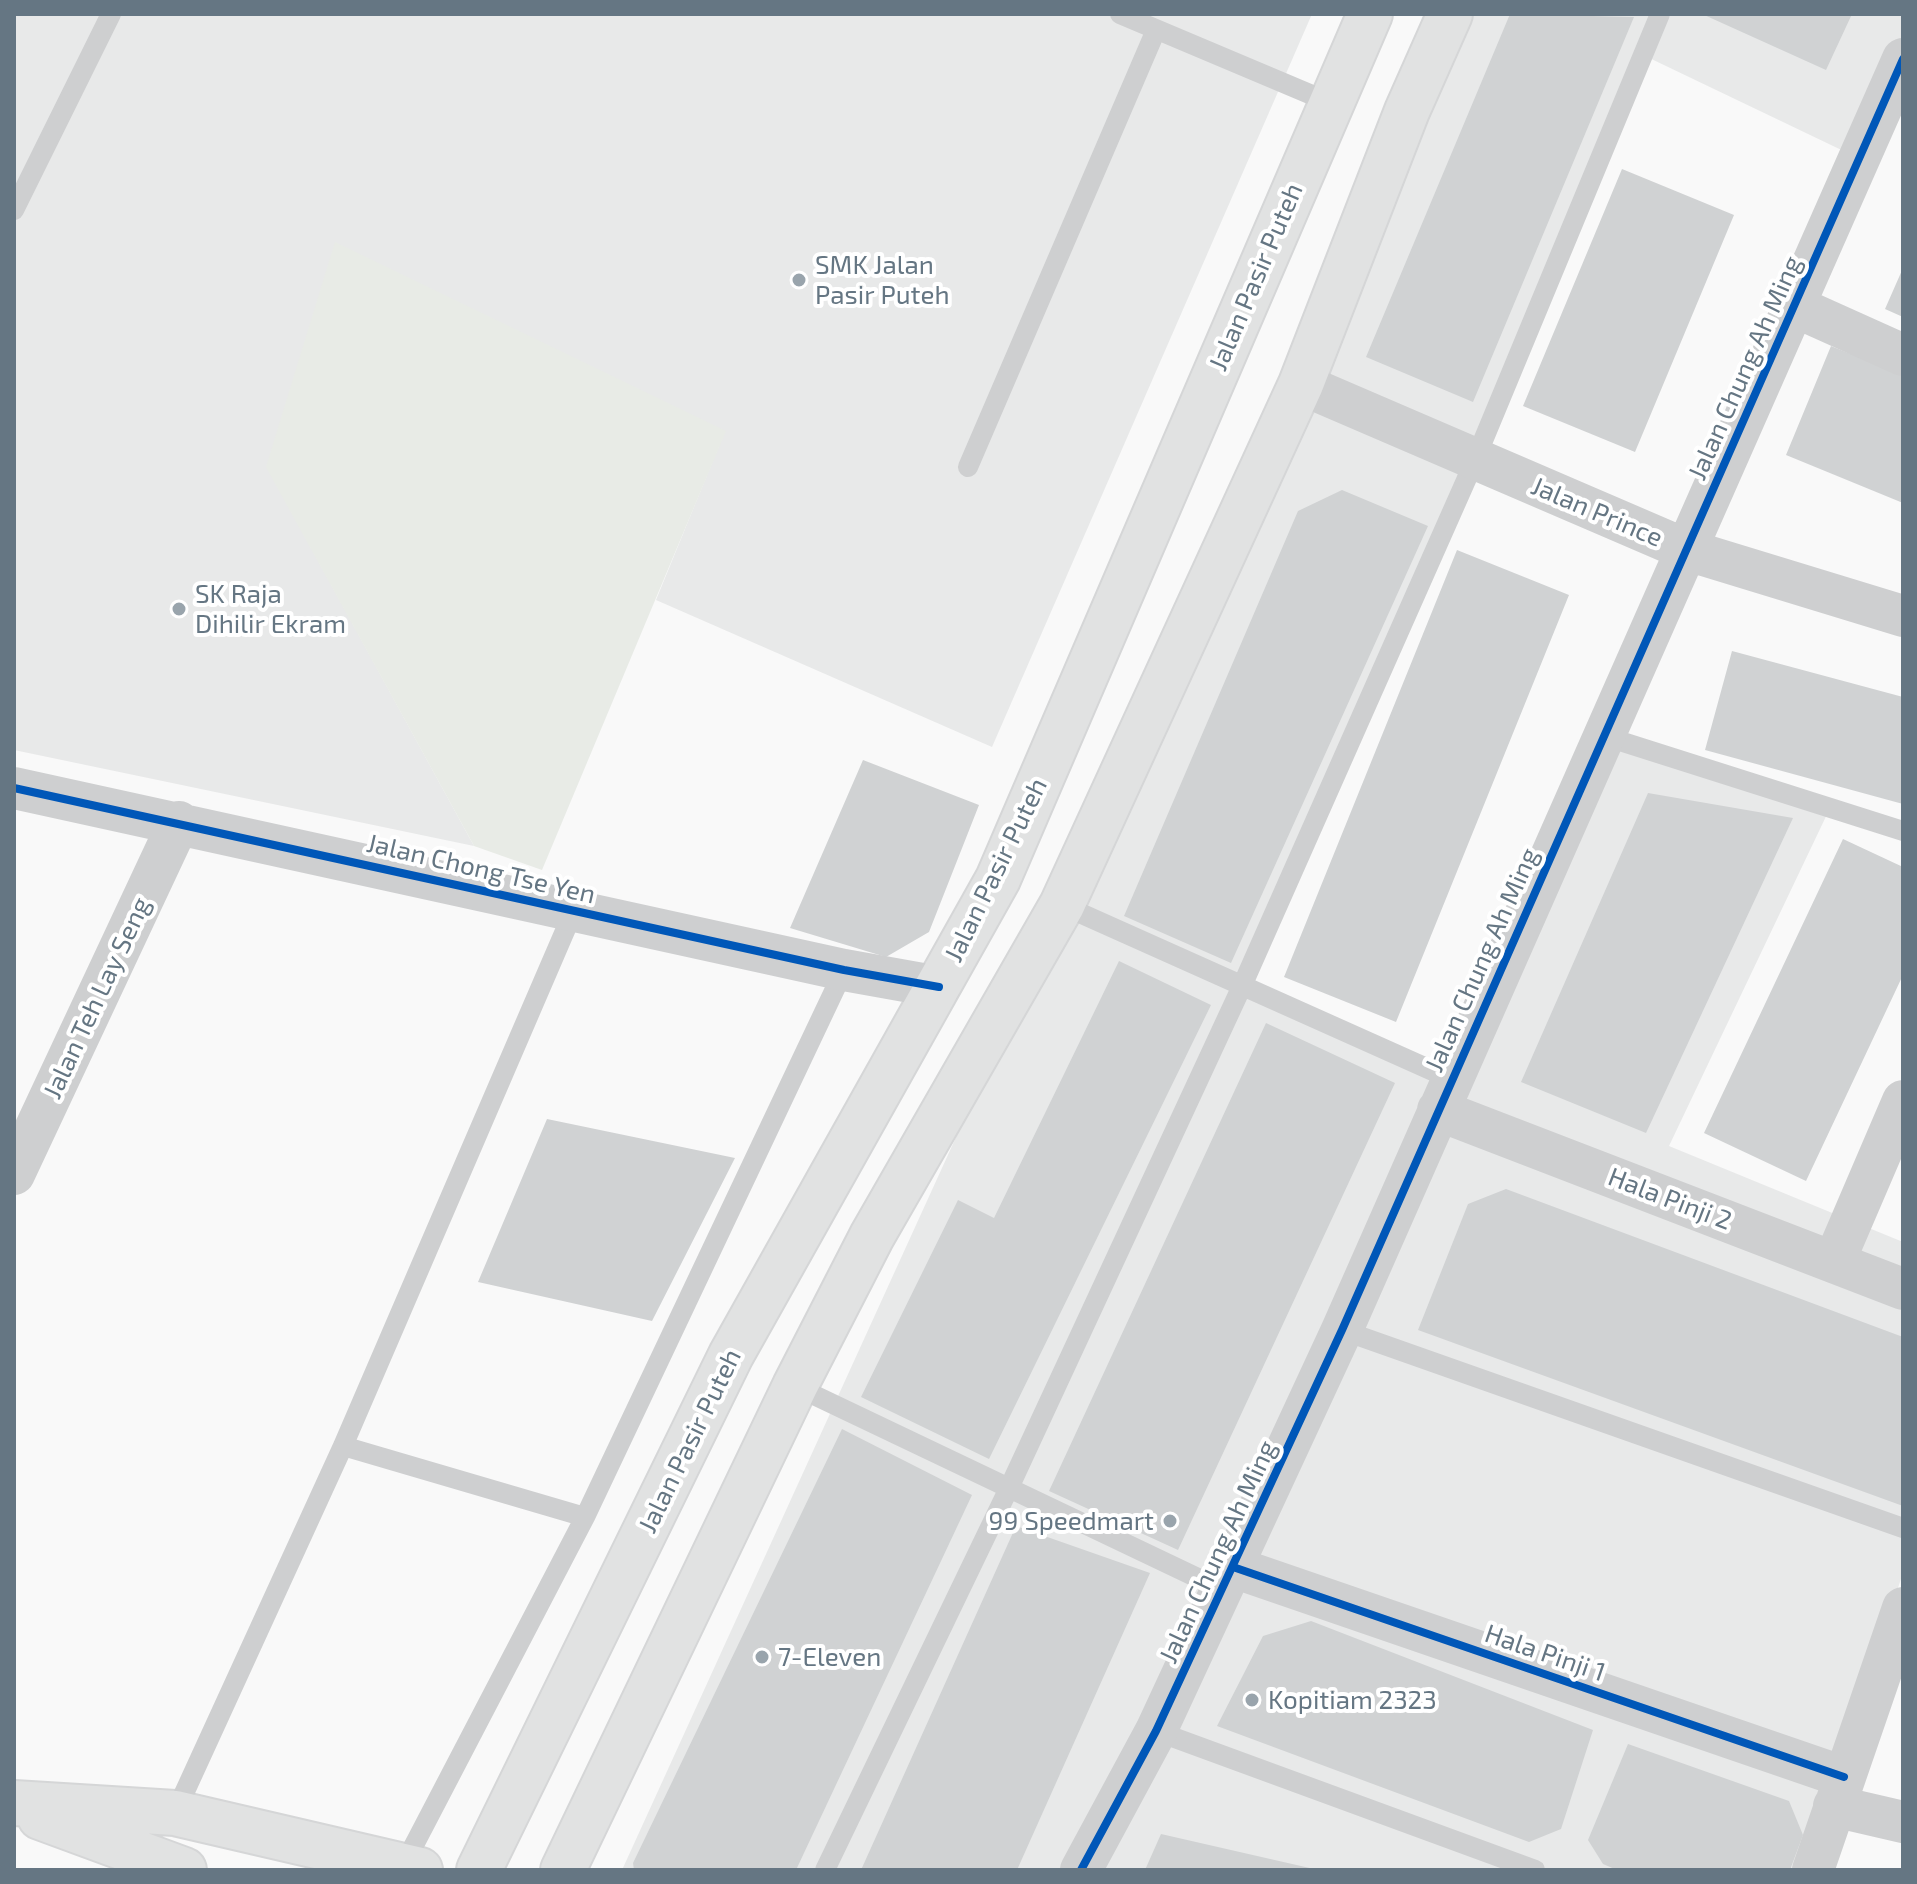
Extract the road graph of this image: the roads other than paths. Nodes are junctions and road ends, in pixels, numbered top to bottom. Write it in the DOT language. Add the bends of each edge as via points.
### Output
graph roads {
  1 [pos="111,14"];
  2 [pos="1120,14"];
  3 [pos="1370,14"];
  4 [pos="1450,14"];
  5 [pos="1660,14"];
  6 [pos="1156,30"];
  7 [pos="1903,59"];
  8 [pos="1331,103"];
  9 [pos="14,210"];
  10 [pos="1794,306"];
  11 [pos="1903,355"];
  12 [pos="1301,384"];
  13 [pos="1475,460"];
  14 [pos="968,467"];
  15 [pos="1687,550"];
  16 [pos="1903,616"];
  17 [pos="1604,736"];
  18 [pos="14,788"];
  19 [pos="179,822"];
  20 [pos="1903,831"];
  21 [pos="1062,905"];
  22 [pos="574,910"];
  23 [pos="844,970"];
  24 [pos="1242,986"];
  25 [pos="939,987"];
  26 [pos="1444,1094"];
  27 [pos="1903,1101"];
  28 [pos="14,1174"];
  29 [pos="1834,1262"];
  30 [pos="1903,1289"];
  31 [pos="1342,1330"];
  32 [pos="795,1386"];
  33 [pos="343,1446"];
  34 [pos="1009,1488"];
  35 [pos="585,1517"];
  36 [pos="1903,1528"];
  37 [pos="1228,1578"];
  38 [pos="1903,1608"];
  39 [pos="1156,1731"];
  40 [pos="1839,1792"];
  41 [pos="14,1805"];
  42 [pos="175,1813"];
  43 [pos="1903,1822"];
  44 [pos="408,1869"];
  45 [pos="184,1870"];
  46 [pos="479,1870"];
  47 [pos="563,1870"];
  48 [pos="825,1870"];
  49 [pos="1081,1870"];
  50 [pos="1535,1870"];
  51 [pos="1813,1870"];
  1 -- 9 [label="lane"];
  2 -- 6 [label="lane"];
  3 -- 8 [label="main road, Jalan Pasir Puteh"];
  4 -- 12 [label="main road"];
  5 -- 13 [label="lane"];
  6 -- 8 [label="lane"];
  6 -- 14 [label="lane"];
  7 -- 10 [label="street, Jalan Chung Ah Ming"];
  8 -- 25 [label="main road, Jalan Pasir Puteh" via="998,879"];
  10 -- 11 [label="street"];
  10 -- 15 [label="street, Jalan Chung Ah Ming"];
  12 -- 13 [label="street, Jalan Prince"];
  12 -- 21 [label="main road"];
  13 -- 15 [label="street, Jalan Prince"];
  13 -- 24 [label="lane"];
  15 -- 16 [label="street, Jalan Prince"];
  15 -- 17 [label="street, Jalan Chung Ah Ming"];
  17 -- 20 [label="lane"];
  17 -- 26 [label="street, Jalan Chung Ah Ming"];
  18 -- 19 [label="street, Jalan Chong Tse Yen"];
  19 -- 22 [label="street, Jalan Chong Tse Yen"];
  19 -- 28 [label="street, Jalan Teh Lay Seng"];
  21 -- 24 [label="lane"];
  21 -- 32 [label="main road" via="872,1236"];
  22 -- 23 [label="street, Jalan Chong Tse Yen"];
  22 -- 33 [label="lane"];
  23 -- 25 [label="street, Jalan Chong Tse Yen"];
  23 -- 35 [label="lane"];
  24 -- 26 [label="lane"];
  24 -- 34 [label="lane"];
  25 -- 46 [label="main road, Jalan Pasir Puteh" via="731,1355"];
  26 -- 29 [label="street, Hala Pinji 2"];
  26 -- 31 [label="street, Jalan Chung Ah Ming"];
  27 -- 29 [label="street"];
  29 -- 30 [label="street, Hala Pinji 2"];
  31 -- 36 [label="lane"];
  31 -- 37 [label="street, Jalan Chung Ah Ming"];
  32 -- 34 [label="lane"];
  32 -- 47 [label="main road"];
  33 -- 35 [label="lane"];
  33 -- 42 [label="lane"];
  34 -- 37 [label="lane"];
  34 -- 48 [label="lane"];
  35 -- 44 [label="lane"];
  37 -- 39 [label="street, Jalan Chung Ah Ming"];
  37 -- 40 [label="street, Hala Pinji 1"];
  38 -- 40 [label="street"];
  39 -- 49 [label="street, Jalan Chung Ah Ming"];
  39 -- 50 [label="lane"];
  40 -- 43 [label="street, Hala Pinji 1"];
  40 -- 51 [label="street"];
  41 -- 42 [label="main road"];
  41 -- 45 [label="main road"];
  42 -- 44 [label="main road"];
}
